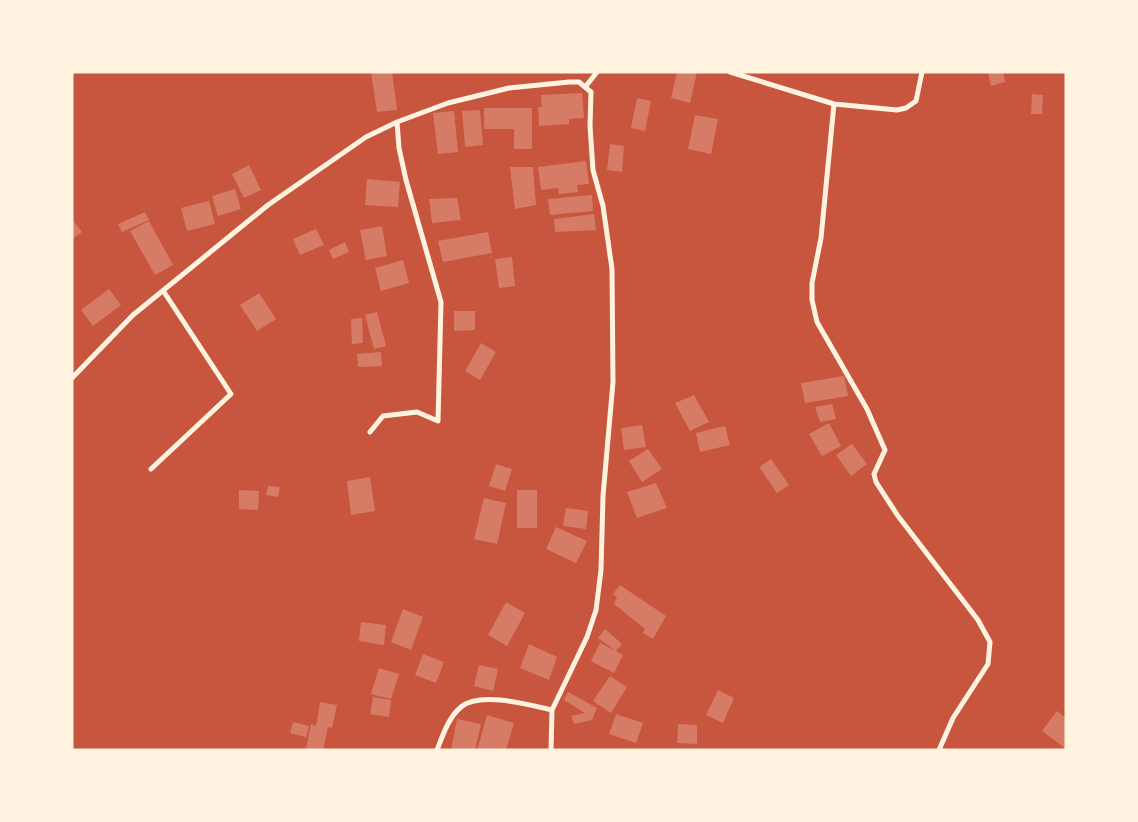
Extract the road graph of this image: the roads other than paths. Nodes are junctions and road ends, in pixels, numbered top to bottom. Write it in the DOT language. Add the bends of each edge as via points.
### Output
graph roads {
  1 [pos="597,72"];
  2 [pos="730,72"];
  3 [pos="922,72"];
  4 [pos="586,86"];
  5 [pos="834,104"];
  6 [pos="397,122"];
  7 [pos="164,292"];
  8 [pos="72,378"];
  9 [pos="370,432"];
  10 [pos="151,469"];
  11 [pos="552,710"];
  12 [pos="437,750"];
  13 [pos="551,750"];
  14 [pos="939,750"];
  1 -- 4 [label="street"];
  2 -- 5 [label="street"];
  3 -- 5 [label="street" via="916,100 906,108"];
  4 -- 6 [label="street" via="569,82 509,88"];
  4 -- 11 [label="street" via="592,98 593,170 612,269 613,382 596,610"];
  5 -- 14 [label="street" via="812,283 817,322 885,450 874,474 876,482 990,642 988,664 953,718"];
  6 -- 7 [label="street" via="366,137 268,205"];
  6 -- 9 [label="street" via="406,180 441,302 438,421 417,412 383,416"];
  7 -- 8 [label="street" via="133,315"];
  7 -- 10 [label="street" via="231,394"];
  11 -- 12 [label="street" via="510,701 476,701 462,706 447,724"];
  11 -- 13 [label="street"];
}
